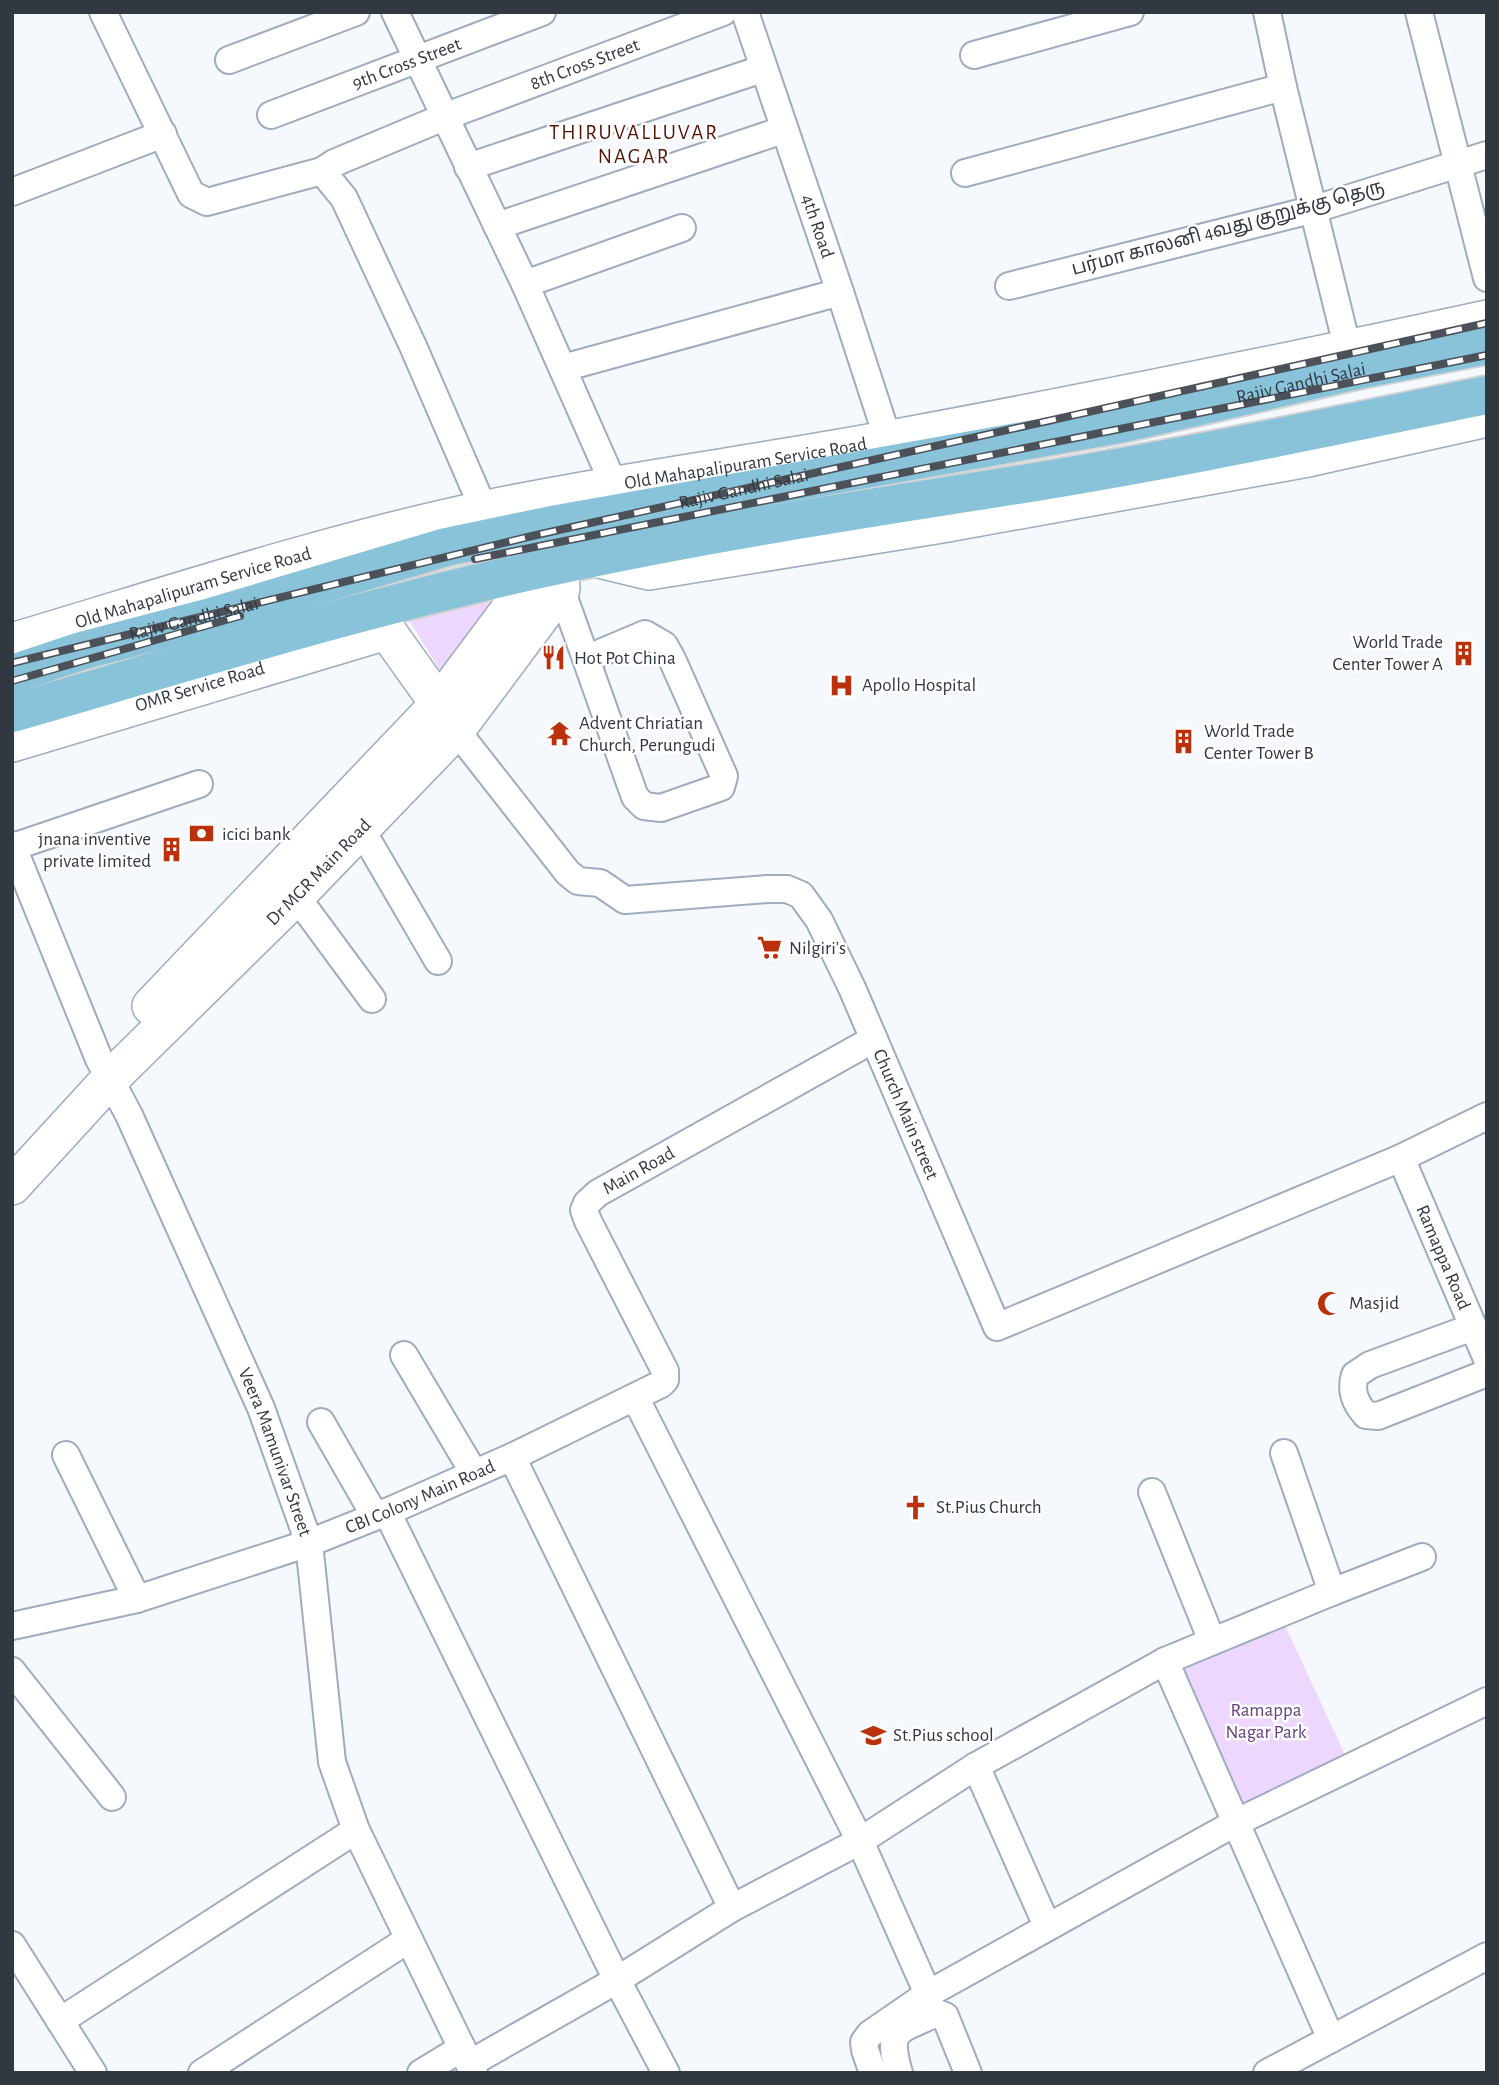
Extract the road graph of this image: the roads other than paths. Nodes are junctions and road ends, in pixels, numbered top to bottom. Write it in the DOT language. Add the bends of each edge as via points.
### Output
graph roads {
  1 [pos="103,12"];
  2 [pos="356,12"];
  3 [pos="396,12"];
  4 [pos="542,12"];
  5 [pos="723,12"];
  6 [pos="745,12"];
  7 [pos="1130,12"];
  8 [pos="1266,12"];
  9 [pos="1419,12"];
  10 [pos="974,55"];
  11 [pos="418,58"];
  12 [pos="229,60"];
  13 [pos="762,69"];
  14 [pos="1283,87"];
  15 [pos="271,115"];
  16 [pos="444,117"];
  17 [pos="783,130"];
  18 [pos="163,134"];
  19 [pos="1487,155"];
  20 [pos="1457,163"];
  21 [pos="468,167"];
  22 [pos="322,171"];
  23 [pos="965,173"];
  24 [pos="12,192"];
  25 [pos="1315,209"];
  26 [pos="497,226"];
  27 [pos="682,228"];
  28 [pos="1487,278"];
  29 [pos="525,284"];
  30 [pos="1009,286"];
  31 [pos="840,292"];
  32 [pos="1487,319"];
  33 [pos="1487,345"];
  34 [pos="1348,350"];
  35 [pos="563,368"];
  36 [pos="1487,395"];
  37 [pos="1487,418"];
  38 [pos="892,452"];
  39 [pos="614,485"];
  40 [pos="975,505"];
  41 [pos="484,510"];
  42 [pos="536,529"];
  43 [pos="561,571"];
  44 [pos="379,620"];
  45 [pos="12,642"];
  46 [pos="586,659"];
  47 [pos="12,674"];
  48 [pos="12,713"];
  49 [pos="447,717"];
  50 [pos="12,743"];
  51 [pos="199,783"];
  52 [pos="361,829"];
  53 [pos="13,846"];
  54 [pos="296,896"];
  55 [pos="438,961"];
  56 [pos="372,999"];
  57 [pos="874,1039"];
  58 [pos="105,1069"];
  59 [pos="1487,1116"];
  60 [pos="12,1151"];
  61 [pos="1401,1158"];
  62 [pos="12,1186"];
  63 [pos="1473,1326"];
  64 [pos="404,1355"];
  65 [pos="1487,1359"];
  66 [pos="1487,1373"];
  67 [pos="645,1392"];
  68 [pos="321,1422"];
  69 [pos="1284,1453"];
  70 [pos="66,1455"];
  71 [pos="512,1457"];
  72 [pos="474,1473"];
  73 [pos="1152,1492"];
  74 [pos="381,1514"];
  75 [pos="309,1543"];
  76 [pos="1422,1557"];
  77 [pos="1332,1592"];
  78 [pos="137,1599"];
  79 [pos="12,1626"];
  80 [pos="1212,1641"];
  81 [pos="1165,1661"];
  82 [pos="12,1671"];
  83 [pos="1487,1701"];
  84 [pos="976,1766"];
  85 [pos="112,1797"];
  86 [pos="1235,1822"];
  87 [pos="356,1830"];
  88 [pos="860,1841"];
  89 [pos="732,1909"];
  90 [pos="1048,1926"];
  91 [pos="409,1939"];
  92 [pos="12,1945"];
  93 [pos="1487,1956"];
  94 [pos="617,1980"];
  95 [pos="928,1994"];
  96 [pos="60,2021"];
  97 [pos="1331,2039"];
  98 [pos="468,2061"];
  99 [pos="93,2073"];
  100 [pos="202,2073"];
  101 [pos="421,2073"];
  102 [pos="666,2073"];
  103 [pos="873,2073"];
  104 [pos="899,2073"];
  105 [pos="968,2073"];
  106 [pos="1267,2073"];
  1 -- 18 [label="street, 8th Cross Street"];
  2 -- 12 [label="street"];
  3 -- 11 [label="street"];
  4 -- 11 [label="street, 9th Cross Street"];
  5 -- 16 [label="street, 8th Cross Street"];
  6 -- 13 [label="street, 4th Road"];
  7 -- 10 [label="street"];
  8 -- 14 [label="street"];
  9 -- 20 [label="street"];
  11 -- 15 [label="street, 9th Cross Street"];
  11 -- 16 [label="street"];
  13 -- 17 [label="street, 4th Road"];
  13 -- 21 [label="street"];
  14 -- 23 [label="street"];
  14 -- 25 [label="street"];
  16 -- 21 [label="street"];
  16 -- 22 [label="street, 8th Cross Street"];
  17 -- 26 [label="street"];
  17 -- 31 [label="street, 4th Road"];
  18 -- 22 [label="street, 8th Cross Street" via="186,187 208,202"];
  18 -- 24 [label="street"];
  19 -- 20 [label="street, பர்மா காலனி 4வது குறுக்கு தெரு"];
  20 -- 25 [label="street, பர்மா காலனி 4வது குறுக்கு தெரு"];
  20 -- 28 [label="street"];
  21 -- 26 [label="street"];
  22 -- 41 [label="street" via="344,198"];
  25 -- 30 [label="street, பர்மா காலனி 4வது குறுக்கு தெரு"];
  25 -- 34 [label="street"];
  26 -- 29 [label="street"];
  27 -- 29 [label="street"];
  29 -- 35 [label="street"];
  31 -- 35 [label="street"];
  31 -- 38 [label="street, 4th Road"];
  32 -- 34 [label="street, Old Mahapalipuram Service Road"];
  33 -- 38 [label="main road, Rajiv Gandhi Salai" via="1124,424"];
  34 -- 38 [label="street, Old Mahapalipuram Service Road"];
  35 -- 39 [label="street"];
  36 -- 40 [label="main road, Rajiv Gandhi Salai"];
  37 -- 40 [label="street" via="1308,458"];
  38 -- 39 [label="street, Old Mahapalipuram Service Road"];
  38 -- 42 [label="main road, Rajiv Gandhi Salai"];
  39 -- 41 [label="street, Old Mahapalipuram Service Road"];
  40 -- 43 [label="main road, Rajiv Gandhi Salai" via="852,510"];
  41 -- 45 [label="street, Old Mahapalipuram Service Road" via="317,551"];
  42 -- 43 [label="street"];
  42 -- 47 [label="main road, Rajiv Gandhi Salai" via="446,547"];
  43 -- 44 [label="main road, Rajiv Gandhi Salai"];
  43 -- 46 [label="street"];
  43 -- 49 [label="street, Dr MGR Main Road" via="513,605"];
  44 -- 48 [label="main road, Rajiv Gandhi Salai"];
  44 -- 49 [label="street, Church Main street"];
  44 -- 50 [label="street, OMR Service Road"];
  46 -- 46 [label="street" via="635,797 644,806 661,808 721,787 724,776 664,645 645,634"];
  49 -- 52 [label="street, Dr MGR Main Road"];
  49 -- 57 [label="street, Church Main street" via="578,881 600,883 625,900 767,889 801,895 819,920"];
  49 -- 58 [label="street, Dr MGR Main Road"];
  51 -- 53 [label="street"];
  52 -- 54 [label="street, Dr MGR Main Road"];
  52 -- 55 [label="street"];
  53 -- 58 [label="street, Veera Mamunivar Street"];
  54 -- 56 [label="street"];
  54 -- 58 [label="street, Dr MGR Main Road"];
  57 -- 61 [label="street, Church Main street" via="997,1327"];
  57 -- 67 [label="street, Main Road" via="587,1203 588,1222 665,1371 665,1380"];
  58 -- 60 [label="street, Dr MGR Main Road"];
  58 -- 62 [label="street, Dr MGR Main Road"];
  58 -- 75 [label="street, Veera Mamunivar Street" via="261,1408"];
  59 -- 61 [label="street"];
  61 -- 63 [label="street, Ramappa Road"];
  63 -- 65 [label="street, Ramappa Road"];
  63 -- 66 [label="street" via="1355,1375 1352,1386 1357,1405 1366,1415 1378,1416"];
  64 -- 72 [label="street"];
  67 -- 71 [label="street, CBI Colony Main Road"];
  67 -- 88 [label="street"];
  68 -- 74 [label="street"];
  69 -- 77 [label="street"];
  70 -- 78 [label="street"];
  71 -- 72 [label="street, CBI Colony Main Road"];
  71 -- 89 [label="street"];
  72 -- 74 [label="street, CBI Colony Main Road"];
  73 -- 80 [label="street"];
  74 -- 75 [label="street, CBI Colony Main Road"];
  74 -- 94 [label="street"];
  75 -- 78 [label="street, CBI Colony Main Road"];
  75 -- 87 [label="street, Veera Mamunivar Street" via="332,1762"];
  76 -- 77 [label="street"];
  77 -- 80 [label="street"];
  78 -- 79 [label="street, CBI Colony Main Road"];
  80 -- 81 [label="street"];
  81 -- 84 [label="street"];
  81 -- 86 [label="street"];
  82 -- 85 [label="street"];
  83 -- 86 [label="street"];
  84 -- 88 [label="street"];
  84 -- 90 [label="street"];
  86 -- 90 [label="street"];
  86 -- 97 [label="street"];
  87 -- 91 [label="street, Veera Mamunivar Street"];
  87 -- 96 [label="street"];
  88 -- 89 [label="street"];
  88 -- 95 [label="street"];
  89 -- 94 [label="street"];
  90 -- 95 [label="street"];
  91 -- 98 [label="street, Veera Mamunivar Street"];
  91 -- 100 [label="street"];
  92 -- 96 [label="street"];
  93 -- 97 [label="street"];
  94 -- 98 [label="street"];
  94 -- 102 [label="street"];
  95 -- 103 [label="street" via="864,2042"];
  96 -- 99 [label="street"];
  97 -- 106 [label="street"];
  98 -- 101 [label="street"];
  104 -- 105 [label="street" via="892,2047 895,2035 937,2013 945,2017"];
}
